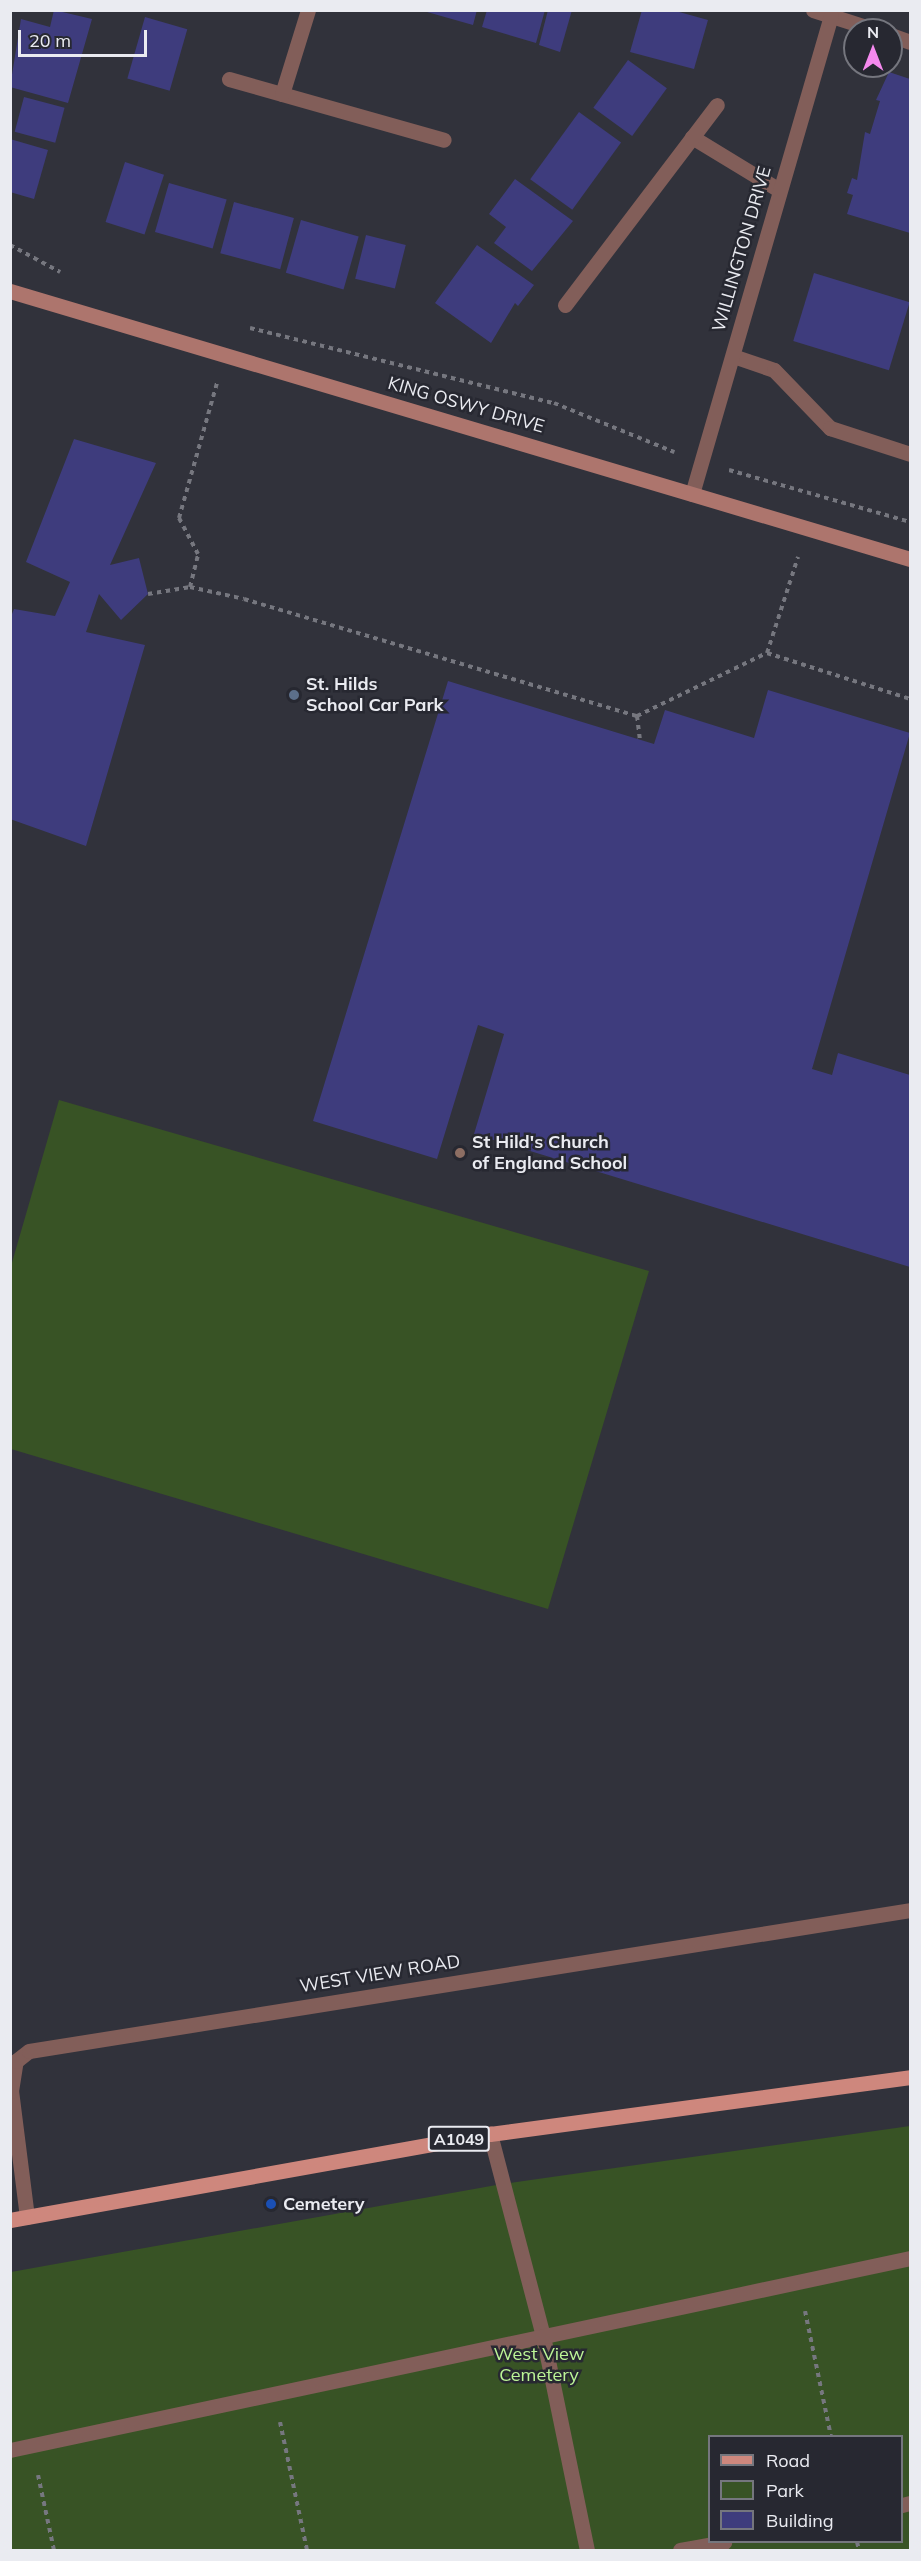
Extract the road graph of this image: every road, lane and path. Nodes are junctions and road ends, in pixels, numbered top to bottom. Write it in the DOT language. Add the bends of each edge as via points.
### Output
graph roads {
  1 [pos="308,10"];
  2 [pos="813,10"];
  3 [pos="831,16"];
  4 [pos="843,20"];
  5 [pos="229,79"];
  6 [pos="282,94"];
  7 [pos="717,105"];
  8 [pos="692,137"];
  9 [pos="444,140"];
  10 [pos="779,190"];
  11 [pos="10,245"];
  12 [pos="69,277"];
  13 [pos="10,291"];
  14 [pos="565,305"];
  15 [pos="240,326"];
  16 [pos="733,356"];
  17 [pos="218,380"];
  18 [pos="554,403"];
  19 [pos="910,454"];
  20 [pos="692,494"];
  21 [pos="799,553"];
  22 [pos="910,559"];
  23 [pos="190,588"];
  24 [pos="148,594"];
  25 [pos="767,653"];
  26 [pos="910,699"];
  27 [pos="637,716"];
  28 [pos="640,740"];
  29 [pos="910,1910"];
  30 [pos="910,2077"];
  31 [pos="490,2134"];
  32 [pos="27,2217"];
  33 [pos="10,2220"];
  34 [pos="910,2258"];
  35 [pos="799,2282"];
  36 [pos="543,2336"];
  37 [pos="274,2394"];
  38 [pos="831,2435"];
  39 [pos="31,2446"];
  40 [pos="10,2450"];
  41 [pos="714,2543"];
  42 [pos="54,2550"];
  43 [pos="307,2550"];
  44 [pos="587,2550"];
  45 [pos="680,2550"];
  1 -- 6 [label="street"];
  2 -- 3 [label="street"];
  3 -- 4 [label="street"];
  3 -- 10 [label="street, WILLINGTON DRIVE"];
  5 -- 6 [label="street"];
  6 -- 9 [label="street"];
  7 -- 8 [label="street"];
  8 -- 10 [label="street"];
  8 -- 14 [label="street"];
  10 -- 16 [label="street, WILLINGTON DRIVE"];
  11 -- 12 [label="path"];
  13 -- 20 [label="street, KING OSWY DRIVE"];
  15 -- 18 [label="path"];
  16 -- 19 [label="street" via="774,370 830,428"];
  16 -- 20 [label="street, WILLINGTON DRIVE"];
  17 -- 23 [label="path" via="179,518 198,554"];
  20 -- 22 [label="street, KING OSWY DRIVE"];
  21 -- 25 [label="path"];
  23 -- 24 [label="path"];
  23 -- 27 [label="path" via="393,640"];
  25 -- 26 [label="path"];
  25 -- 27 [label="path"];
  27 -- 28 [label="path"];
  29 -- 32 [label="street, WEST VIEW ROAD" via="29,2051 16,2061 11,2091"];
  30 -- 31 [label="main road, A1049"];
  31 -- 32 [label="main road, A1049"];
  31 -- 36 [label="street"];
  32 -- 33 [label="main road, A1049"];
  34 -- 35 [label="street"];
  35 -- 36 [label="street"];
  35 -- 38 [label="path"];
  36 -- 37 [label="street"];
  36 -- 44 [label="street"];
  37 -- 39 [label="street"];
  37 -- 43 [label="path"];
  39 -- 40 [label="street"];
  39 -- 42 [label="path"];
  41 -- 45 [label="street"];
}
